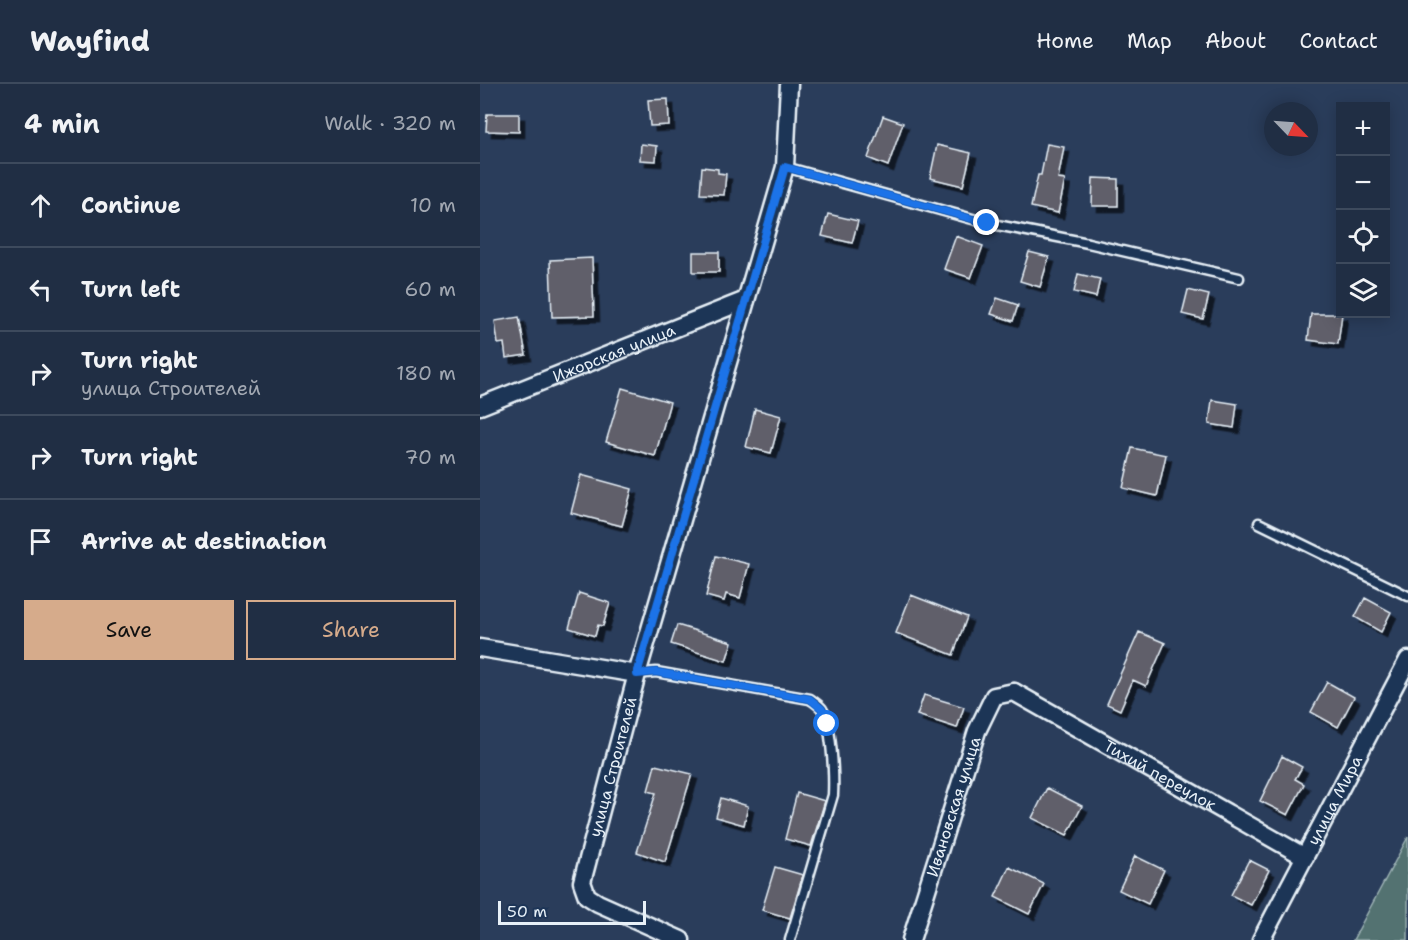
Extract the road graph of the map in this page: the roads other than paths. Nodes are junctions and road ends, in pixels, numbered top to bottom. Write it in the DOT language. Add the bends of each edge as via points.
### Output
graph roads {
  1 [pos="789,84"];
  2 [pos="785,167"];
  3 [pos="1239,278"];
  4 [pos="746,300"];
  5 [pos="480,406"];
  6 [pos="1259,523"];
  7 [pos="1408,596"];
  8 [pos="480,648"];
  9 [pos="1408,660"];
  10 [pos="637,674"];
  11 [pos="1014,692"];
  12 [pos="1305,857"];
  13 [pos="681,940"];
  14 [pos="790,940"];
  15 [pos="911,940"];
  16 [pos="1261,940"];
  1 -- 2 [label="street, улица Строителей"];
  2 -- 3 [label="lane" via="987,223"];
  2 -- 4 [label="street, улица Строителей"];
  4 -- 5 [label="street, Ижорская улица"];
  4 -- 10 [label="street, улица Строителей"];
  6 -- 7 [label="lane"];
  8 -- 10 [label="street"];
  9 -- 12 [label="street, улица Мира"];
  10 -- 13 [label="street, улица Строителей" via="582,882 587,896 598,903"];
  10 -- 14 [label="lane" via="656,672 810,699 822,709 834,773 834,795"];
  11 -- 12 [label="street, Тихий переулок"];
  11 -- 15 [label="street, Ивановская улица" via="994,696 977,731"];
  12 -- 16 [label="street, улица Мира"];
}
